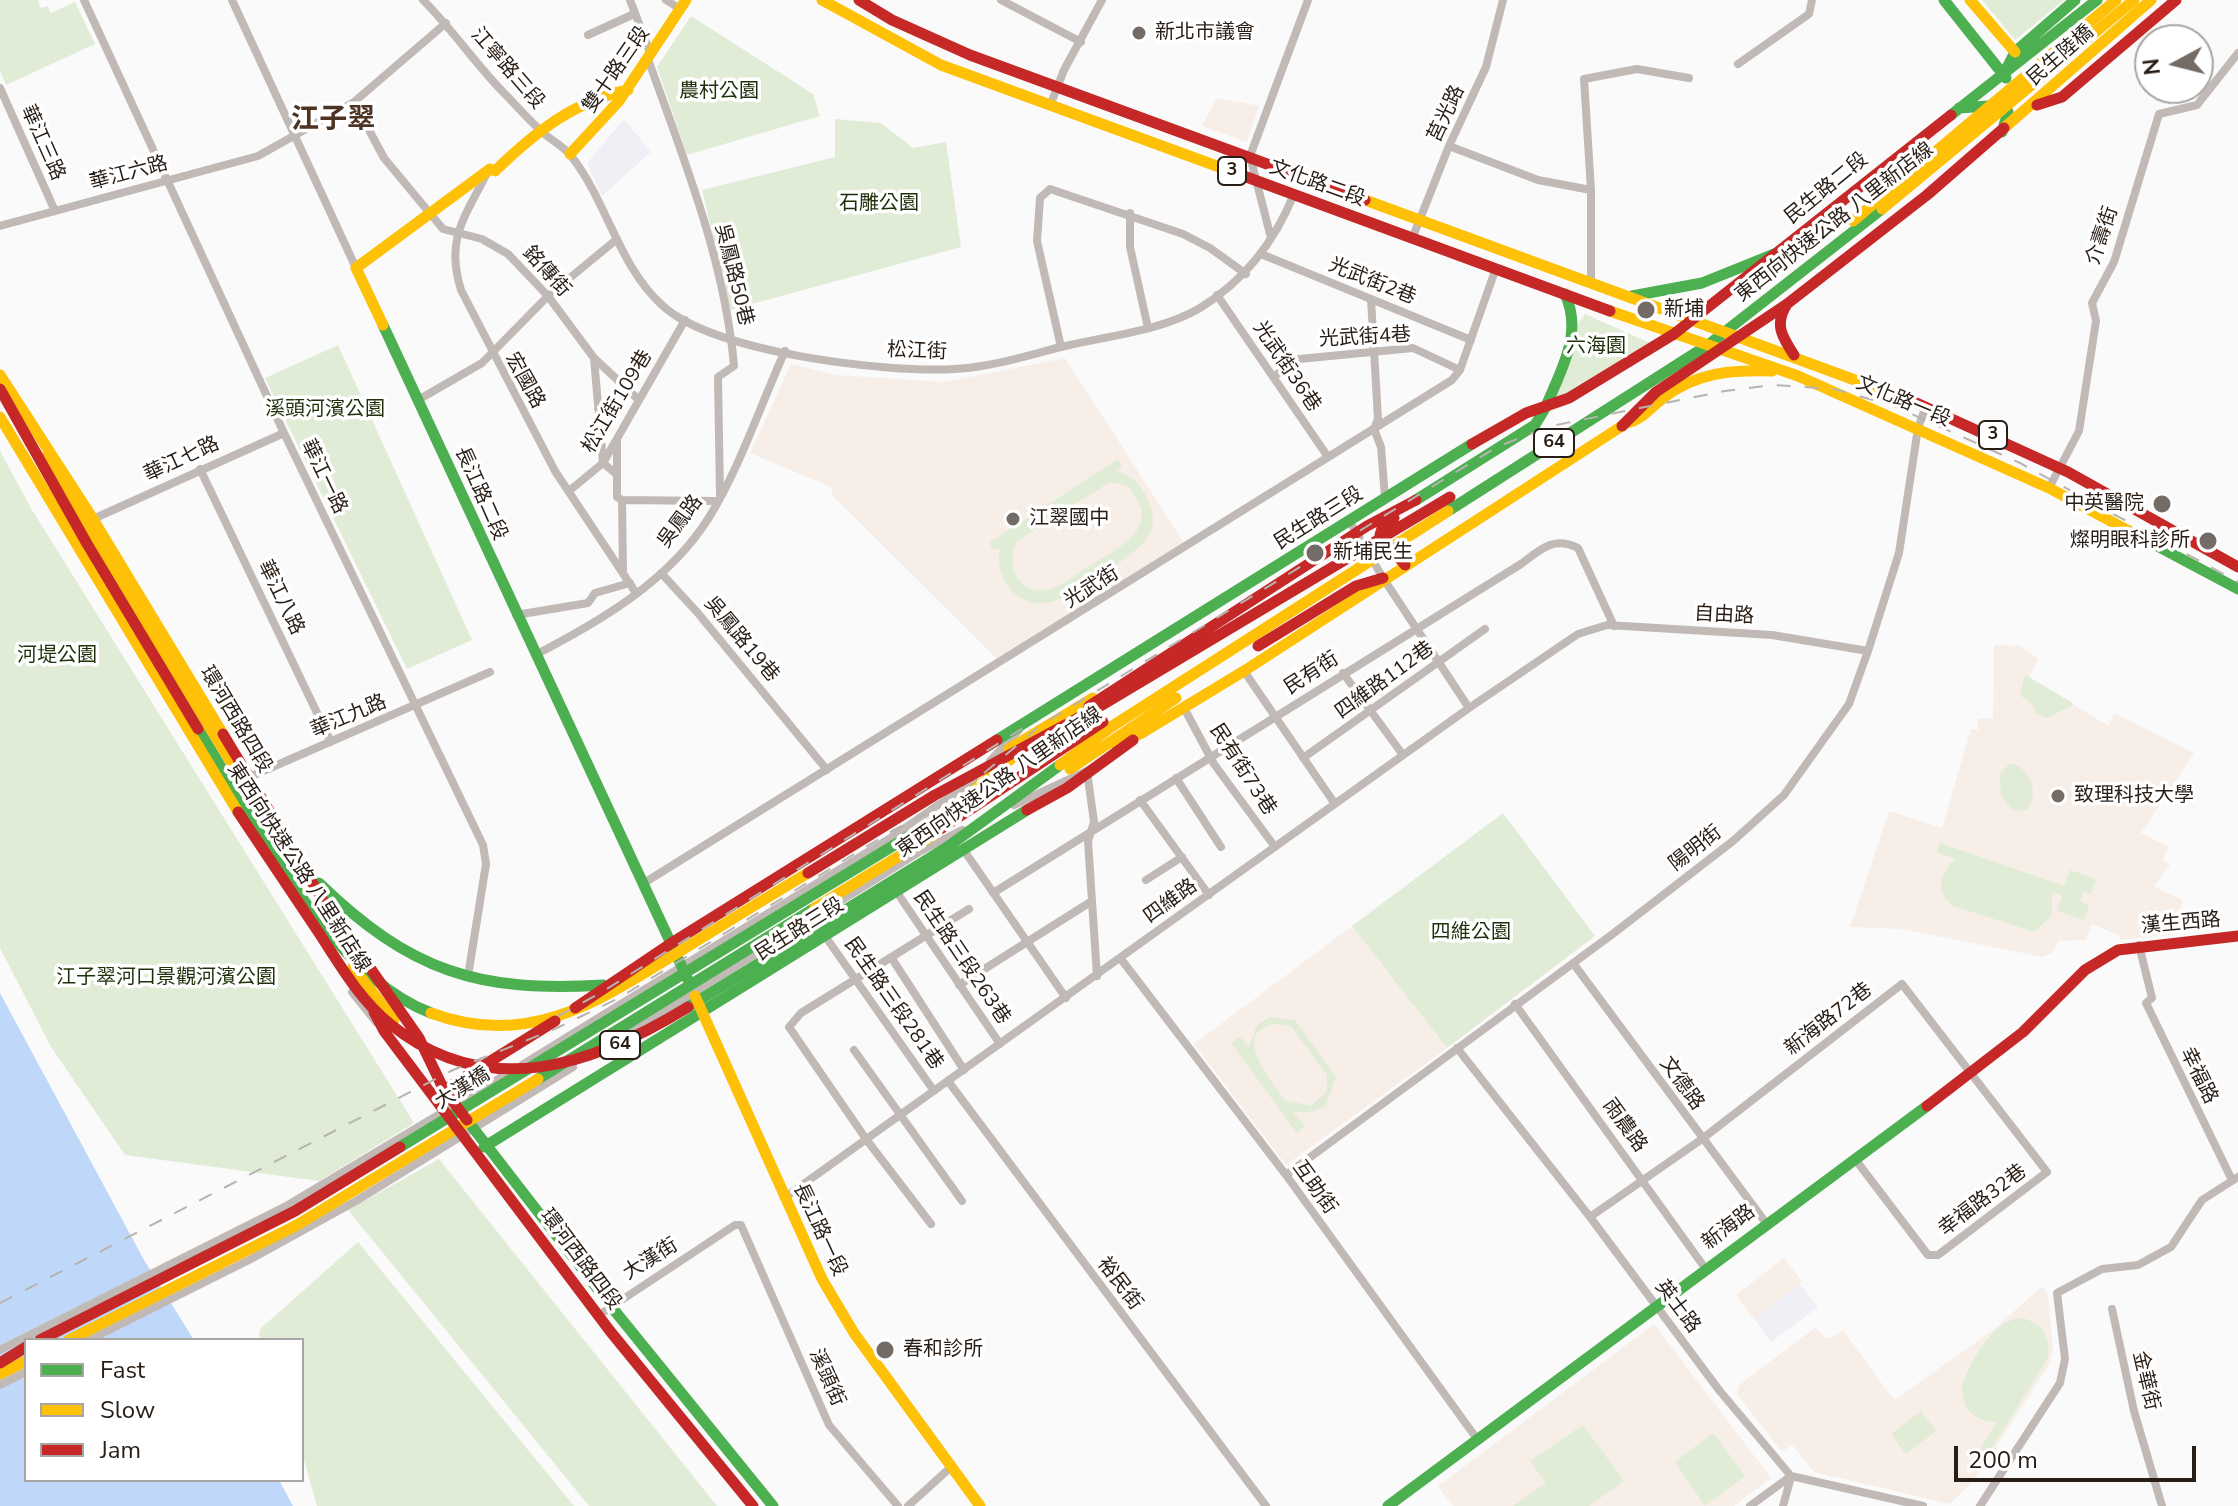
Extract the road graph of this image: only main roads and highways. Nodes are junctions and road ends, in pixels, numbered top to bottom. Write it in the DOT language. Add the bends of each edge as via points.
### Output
graph roads {
  1 [pos="822,0"];
  2 [pos="859,0"];
  3 [pos="1944,0"];
  4 [pos="1970,0"];
  5 [pos="2075,0"];
  6 [pos="2097,0"];
  7 [pos="2116,0"];
  8 [pos="2134,0"];
  9 [pos="2151,0"];
  10 [pos="2176,0"];
  11 [pos="683,4"];
  12 [pos="2018,56"];
  13 [pos="2004,74"];
  14 [pos="628,90"];
  15 [pos="2029,108"];
  16 [pos="1956,109"];
  17 [pos="2000,136"];
  18 [pos="570,154"];
  19 [pos="1774,254"];
  20 [pos="1565,294"];
  21 [pos="1628,297"];
  22 [pos="1787,304"];
  23 [pos="1692,319"];
  24 [pos="1674,334"];
  25 [pos="1737,337"];
  26 [pos="1721,349"];
  27 [pos="1796,357"];
  28 [pos="1783,371"];
  29 [pos="0,375"];
  30 [pos="4,389"];
  31 [pos="1547,404"];
  32 [pos="0,421"];
  33 [pos="1627,423"];
  34 [pos="48,453"];
  35 [pos="31,458"];
  36 [pos="1418,499"];
  37 [pos="1338,564"];
  38 [pos="1405,565"];
  39 [pos="2238,567"];
  40 [pos="1345,576"];
  41 [pos="1383,578"];
  42 [pos="2238,589"];
  43 [pos="1236,592"];
  44 [pos="1213,626"];
  45 [pos="1108,716"];
  46 [pos="1140,734"];
  47 [pos="947,813"];
  48 [pos="930,836"];
  49 [pos="946,848"];
  50 [pos="896,851"];
  51 [pos="305,869"];
  52 [pos="314,914"];
  53 [pos="2238,936"];
  54 [pos="672,948"];
  55 [pos="2085,970"];
  56 [pos="611,984"];
  57 [pos="703,1013"];
  58 [pos="431,1069"];
  59 [pos="439,1093"];
  60 [pos="487,1144"];
  61 [pos="477,1153"];
  62 [pos="44,1338"];
  63 [pos="73,1338"];
  64 [pos="24,1347"];
  65 [pos="24,1348"];
  66 [pos="0,1353"];
  67 [pos="24,1362"];
  68 [pos="0,1363"];
  69 [pos="0,1374"];
  70 [pos="753,1506"];
  71 [pos="773,1506"];
  72 [pos="980,1506"];
  73 [pos="1388,1506"];
  1 -- 20 [label="main road, 文化路二段 / 3" via="941,65"];
  2 -- 21 [label="main road, 文化路二段 / 3" via="933,39 1057,88"];
  3 -- 13 [label="main road"];
  4 -- 12 [label="main road"];
  5 -- 12 [label="main road, 民生路二段"];
  6 -- 12 [label="main road, 民生陸橋"];
  7 -- 37 [label="main road, 東西向快速公路 八里新店線 / 64" via="1872,205 1701,338"];
  8 -- 40 [label="main road, 東西向快速公路 八里新店線 / 64" via="1864,224 1708,345"];
  9 -- 15 [label="main road, 民生陸橋"];
  10 -- 15 [label="main road" via="2062,97"];
  11 -- 14 [label="main road, 雙十路三段"];
  12 -- 13 [label="main road, 民生路二段"];
  13 -- 15 [label="main road"];
  13 -- 16 [label="main road, 民生路二段"];
  14 -- 18 [label="main road, 雙十路三段"];
  14 -- 54 [label="main road, 長江路二段" via="603,93 530,136 495,171 490,169 356,268"];
  15 -- 17 [label="main road"];
  16 -- 17 [label="main road" via="2004,105 2007,119"];
  16 -- 19 [label="main road, 民生路二段"];
  17 -- 22 [label="main road"];
  19 -- 21 [label="main road" via="1702,283"];
  19 -- 23 [label="main road, 民生路二段"];
  20 -- 24 [label="main road, 文化路二段 / 3"];
  20 -- 31 [label="main road" via="1576,327"];
  21 -- 23 [label="main road, 文化路二段 / 3"];
  22 -- 25 [label="main road"];
  22 -- 27 [label="main road" via="1779,333"];
  23 -- 24 [label="main road, 民生路二段"];
  23 -- 25 [label="main road, 文化路一段 / 3"];
  24 -- 26 [label="main road, 文化路一段 / 3"];
  24 -- 31 [label="main road, 民生路三段" via="1569,398"];
  25 -- 26 [label="main road"];
  25 -- 27 [label="main road, 文化路一段 / 3"];
  26 -- 28 [label="main road, 文化路一段 / 3"];
  26 -- 33 [label="main road, 民生路三段" via="1656,392"];
  27 -- 39 [label="main road, 文化路一段 / 3" via="1926,406 2061,468"];
  28 -- 33 [label="main road" via="1723,368"];
  28 -- 42 [label="main road, 文化路一段 / 3" via="2049,488"];
  29 -- 30 [label="main road, 環河西路四段"];
  30 -- 34 [label="main road, 環河西路四段"];
  30 -- 35 [label="main road, 環河西路四段"];
  30 -- 52 [label="main road, 東西向快速公路 八里新店線 / 64" via="72,522"];
  31 -- 36 [label="main road, 民生路三段" via="1535,425"];
  31 -- 43 [label="main road, 民生路三段" via="1501,426"];
  32 -- 35 [label="main road, 環河西路四段"];
  32 -- 49 [label="main road, 東西向快速公路 八里新店線 / 64" via="214,775 328,951 390,1024 433,1050 501,1069 536,1069 594,1056 654,1028"];
  33 -- 38 [label="main road, 民生路三段"];
  34 -- 51 [label="main road, 環河西路四段"];
  34 -- 52 [label="main road" via="79,514 252,797"];
  35 -- 52 [label="main road, 環河西路四段" via="226,789"];
  36 -- 38 [label="main road" via="1380,529"];
  36 -- 44 [label="main road, 民生路三段" via="1357,532"];
  37 -- 45 [label="main road"];
  37 -- 52 [label="main road, 東西向快速公路 八里新店線 / 64" via="1102,705 935,795 625,987 571,1013 496,1026 431,1013 369,976"];
  38 -- 41 [label="main road, 民生路三段"];
  40 -- 45 [label="main road"];
  40 -- 49 [label="main road, 東西向快速公路 八里新店線 / 64" via="1111,727"];
  41 -- 46 [label="main road, 民生路三段"];
  41 -- 49 [label="main road" via="1356,586 1241,657 997,820"];
  43 -- 44 [label="main road"];
  43 -- 54 [label="main road, 民生路三段"];
  44 -- 47 [label="main road, 民生路三段" via="1004,752"];
  45 -- 47 [label="main road"];
  45 -- 48 [label="main road"];
  46 -- 48 [label="main road, 民生路三段" via="1069,763"];
  46 -- 57 [label="main road, 民生路三段" via="1067,788"];
  47 -- 50 [label="main road, 民生路三段"];
  48 -- 50 [label="main road, 民生路三段"];
  50 -- 62 [label="main road, 大漢橋" via="295,1211"];
  50 -- 63 [label="main road, 大漢橋" via="392,1169 297,1225"];
  51 -- 56 [label="main road" via="361,924 408,953 468,976 505,986"];
  51 -- 58 [label="main road, 環河西路四段" via="419,1038"];
  52 -- 58 [label="main road, 環河西路四段"];
  52 -- 59 [label="main road, 環河西路四段" via="325,942 384,1031"];
  53 -- 55 [label="main road, 漢生西路" via="2139,945 2118,950"];
  54 -- 56 [label="main road, 民生路三段"];
  54 -- 57 [label="main road, 長江路一段"];
  55 -- 73 [label="main road, 新海路" via="2023,1032 1971,1073"];
  56 -- 59 [label="main road, 民生路三段"];
  57 -- 60 [label="main road, 民生路三段"];
  57 -- 72 [label="main road, 長江路一段" via="822,1279 850,1328"];
  58 -- 59 [label="main road, 環河西路四段"];
  59 -- 60 [label="main road, 環河西路四段"];
  59 -- 61 [label="main road, 環河西路四段"];
  60 -- 61 [label="main road, 民生路三段"];
  60 -- 71 [label="main road, 環河西路四段"];
  61 -- 70 [label="main road, 環河西路四段"];
  64 -- 66 [label="main road"];
  65 -- 68 [label="main road"];
  67 -- 69 [label="main road"];
}
